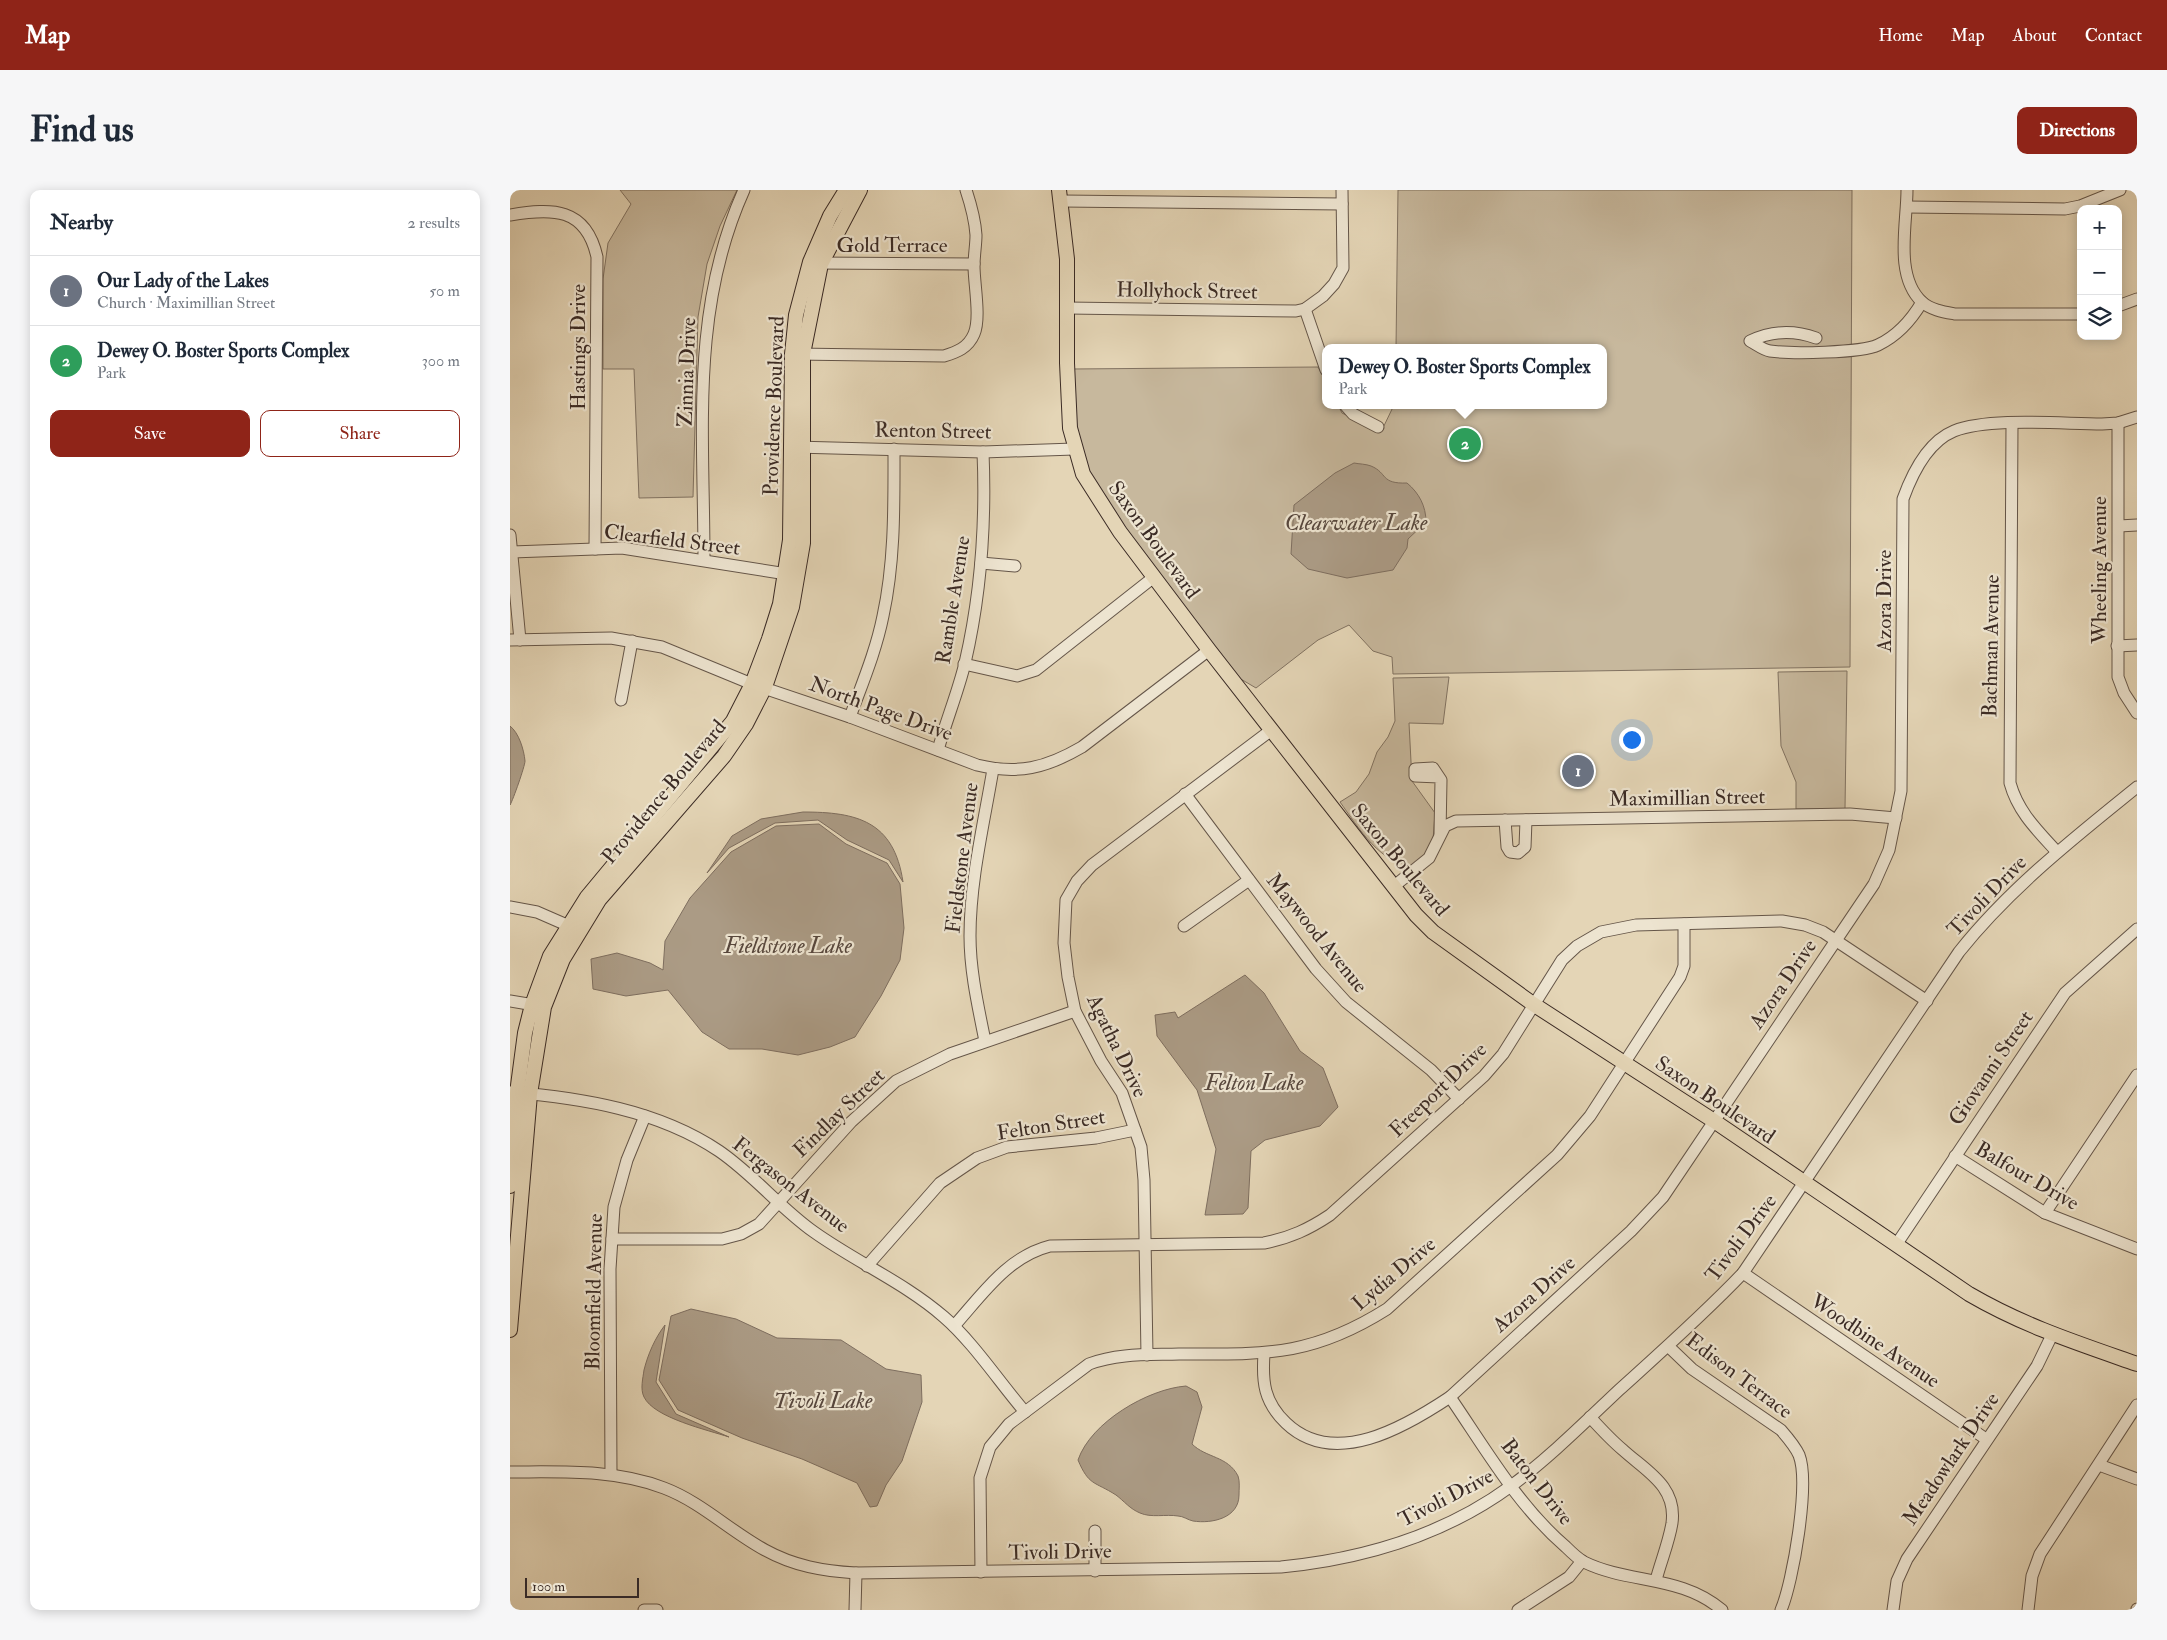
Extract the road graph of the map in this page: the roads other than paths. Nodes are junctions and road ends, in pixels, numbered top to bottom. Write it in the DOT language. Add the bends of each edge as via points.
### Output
graph roads {
  1 [pos="744,190"];
  2 [pos="846,190"];
  3 [pos="860,190"];
  4 [pos="966,190"];
  5 [pos="1342,190"];
  6 [pos="1907,190"];
  7 [pos="2120,190"];
  8 [pos="1060,196"];
  9 [pos="1342,204"];
  10 [pos="1907,207"];
  11 [pos="510,215"];
  12 [pos="815,263"];
  13 [pos="974,264"];
  14 [pos="2137,298"];
  15 [pos="1922,302"];
  16 [pos="2122,304"];
  17 [pos="1067,308"];
  18 [pos="1306,309"];
  19 [pos="2077,314"];
  20 [pos="1816,338"];
  21 [pos="798,354"];
  22 [pos="1322,358"];
  23 [pos="1349,409"];
  24 [pos="2137,417"];
  25 [pos="2118,423"];
  26 [pos="2012,424"];
  27 [pos="1378,426"];
  28 [pos="797,447"];
  29 [pos="894,449"];
  30 [pos="1074,449"];
  31 [pos="983,452"];
  32 [pos="2119,526"];
  33 [pos="2137,526"];
  34 [pos="510,535"];
  35 [pos="595,549"];
  36 [pos="512,552"];
  37 [pos="704,560"];
  38 [pos="981,563"];
  39 [pos="1016,566"];
  40 [pos="791,575"];
  41 [pos="1154,577"];
  42 [pos="515,640"];
  43 [pos="632,641"];
  44 [pos="2137,645"];
  45 [pos="2117,646"];
  46 [pos="1209,650"];
  47 [pos="964,664"];
  48 [pos="758,685"];
  49 [pos="621,700"];
  50 [pos="2137,713"];
  51 [pos="850,717"];
  52 [pos="1270,731"];
  53 [pos="938,750"];
  54 [pos="992,769"];
  55 [pos="1439,777"];
  56 [pos="2137,786"];
  57 [pos="1185,794"];
  58 [pos="1896,818"];
  59 [pos="1506,820"];
  60 [pos="1526,820"];
  61 [pos="1440,834"];
  62 [pos="2057,852"];
  63 [pos="1249,880"];
  64 [pos="1393,887"];
  65 [pos="510,907"];
  66 [pos="1684,924"];
  67 [pos="1184,926"];
  68 [pos="574,928"];
  69 [pos="2137,929"];
  70 [pos="1835,941"];
  71 [pos="1926,1001"];
  72 [pos="510,1002"];
  73 [pos="1533,1004"];
  74 [pos="538,1006"];
  75 [pos="1075,1011"];
  76 [pos="985,1041"];
  77 [pos="1624,1063"];
  78 [pos="2137,1075"];
  79 [pos="519,1093"];
  80 [pos="1459,1099"];
  81 [pos="645,1116"];
  82 [pos="1714,1121"];
  83 [pos="1135,1130"];
  84 [pos="1955,1156"];
  85 [pos="513,1184"];
  86 [pos="1804,1184"];
  87 [pos="778,1202"];
  88 [pos="2045,1214"];
  89 [pos="612,1239"];
  90 [pos="1896,1245"];
  91 [pos="1145,1246"];
  92 [pos="2137,1248"];
  93 [pos="867,1266"];
  94 [pos="1743,1273"];
  95 [pos="954,1326"];
  96 [pos="510,1330"];
  97 [pos="2052,1335"];
  98 [pos="1668,1346"];
  99 [pos="1264,1354"];
  100 [pos="1147,1355"];
  101 [pos="2137,1364"];
  102 [pos="1450,1397"];
  103 [pos="2137,1405"];
  104 [pos="1025,1412"];
  105 [pos="1590,1417"];
  106 [pos="1986,1439"];
  107 [pos="2099,1465"];
  108 [pos="510,1472"];
  109 [pos="611,1474"];
  110 [pos="2137,1478"];
  111 [pos="1512,1486"];
  112 [pos="1095,1531"];
  113 [pos="1582,1561"];
  114 [pos="1095,1570"];
  115 [pos="981,1572"];
  116 [pos="856,1573"];
  117 [pos="1656,1580"];
  118 [pos="644,1610"];
  119 [pos="657,1610"];
  120 [pos="855,1610"];
  121 [pos="1518,1610"];
  122 [pos="1722,1610"];
  123 [pos="1781,1610"];
  124 [pos="1893,1610"];
  125 [pos="2028,1610"];
  1 -- 37 [label="street, Zinnia Drive" via="716,270 708,308 704,345"];
  2 -- 12 [label="main road, Providence Boulevard" via="830,216"];
  3 -- 12 [label="main road, Providence Boulevard"];
  4 -- 13 [label="street" via="976,235"];
  5 -- 9 [label="street"];
  6 -- 10 [label="street"];
  7 -- 10 [label="street" via="2065,209"];
  8 -- 9 [label="street"];
  8 -- 17 [label="main road, Saxon Boulevard" via="1067,259"];
  9 -- 18 [label="street" via="1343,268 1334,284"];
  10 -- 15 [label="street" via="1905,263 1909,280"];
  11 -- 35 [label="street, Hastings Drive" via="542,210 565,214 582,225 594,245 598,333"];
  12 -- 13 [label="street, Gold Terrace"];
  12 -- 21 [label="main road, Providence Boulevard"];
  13 -- 21 [label="street" via="976,324 974,334 958,352 944,356"];
  14 -- 16 [label="street"];
  15 -- 19 [label="street" via="1935,310 1954,314"];
  15 -- 20 [label="street" via="1889,338 1876,346 1854,351 1768,351 1750,341 1792,332"];
  17 -- 18 [label="street, Hollyhock Street"];
  17 -- 30 [label="main road, Saxon Boulevard" via="1068,404"];
  18 -- 22 [label="street"];
  21 -- 28 [label="main road, Providence Boulevard"];
  23 -- 27 [label="street"];
  24 -- 25 [label="street, Azora Drive"];
  25 -- 26 [label="street, Azora Drive"];
  25 -- 32 [label="street, Wheeling Avenue"];
  26 -- 58 [label="street, Azora Drive" via="1983,424 1954,432 1941,440 1914,470 1904,499 1902,762"];
  26 -- 62 [label="street, Bachman Avenue" via="2010,783 2015,800 2028,821"];
  28 -- 29 [label="street, Renton Street"];
  28 -- 40 [label="main road, Providence Boulevard" via="803,542"];
  29 -- 31 [label="street, Renton Street"];
  29 -- 51 [label="street" via="892,547 883,616 872,658"];
  30 -- 31 [label="street, Renton Street"];
  30 -- 41 [label="main road, Saxon Boulevard" via="1097,499"];
  31 -- 38 [label="street, Ramble Avenue"];
  32 -- 33 [label="street"];
  32 -- 45 [label="street, Wheeling Avenue"];
  34 -- 36 [label="street"];
  35 -- 36 [label="street, Clearfield Street"];
  35 -- 37 [label="street, Clearfield Street" via="622,548"];
  36 -- 42 [label="street"];
  37 -- 40 [label="street, Clearfield Street"];
  38 -- 39 [label="street"];
  38 -- 47 [label="street, Ramble Avenue"];
  40 -- 48 [label="main road, Providence Boulevard" via="792,607"];
  41 -- 46 [label="main road, Saxon Boulevard"];
  41 -- 47 [label="street" via="1036,670 1017,676"];
  42 -- 43 [label="street, North Page Drive" via="611,638"];
  43 -- 48 [label="street, North Page Drive" via="662,647"];
  43 -- 49 [label="street"];
  44 -- 45 [label="street"];
  45 -- 50 [label="street, Wheeling Avenue" via="2118,677"];
  46 -- 52 [label="main road, Saxon Boulevard"];
  46 -- 54 [label="street, North Page Drive" via="1062,759 1023,770"];
  47 -- 53 [label="street, Ramble Avenue"];
  48 -- 51 [label="street, North Page Drive"];
  48 -- 68 [label="main road, Providence Boulevard" via="746,724 724,756"];
  51 -- 53 [label="street, North Page Drive"];
  52 -- 57 [label="street, Agatha Drive"];
  52 -- 64 [label="main road, Saxon Boulevard"];
  53 -- 54 [label="street, North Page Drive"];
  54 -- 76 [label="street, Fieldstone Avenue" via="970,935 971,971"];
  55 -- 61 [label="street"];
  56 -- 62 [label="street, Tivoli Drive"];
  57 -- 63 [label="street, Maywood Avenue"];
  57 -- 75 [label="street, Agatha Drive" via="1092,865 1066,900 1064,943"];
  58 -- 60 [label="street, Maximillian Street" via="1850,814"];
  58 -- 70 [label="street, Azora Drive" via="1889,850 1874,884"];
  59 -- 60 [label="street, Maximillian Street"];
  59 -- 60 [label="street" via="1507,847 1510,852 1518,853 1525,847"];
  59 -- 61 [label="street, Maximillian Street" via="1449,824"];
  61 -- 64 [label="street" via="1429,858"];
  62 -- 71 [label="street, Tivoli Drive" via="1982,924"];
  63 -- 67 [label="street"];
  63 -- 80 [label="street, Maywood Avenue" via="1316,969 1346,1002 1431,1070"];
  64 -- 73 [label="main road, Saxon Boulevard" via="1433,932"];
  65 -- 68 [label="street" via="537,912"];
  66 -- 70 [label="street, Freeport Drive" via="1782,921 1814,928"];
  66 -- 73 [label="street, Freeport Drive" via="1636,925 1601,932 1577,946 1562,960"];
  66 -- 77 [label="street, Lydia Drive" via="1684,966 1680,977"];
  68 -- 74 [label="main road, Providence Boulevard" via="563,959"];
  69 -- 84 [label="street, Giovanni Street" via="2065,993"];
  70 -- 71 [label="street, Freeport Drive"];
  70 -- 82 [label="street, Azora Drive"];
  71 -- 86 [label="street, Tivoli Drive"];
  72 -- 74 [label="street"];
  73 -- 77 [label="main road, Saxon Boulevard"];
  73 -- 80 [label="street, Freeport Drive" via="1503,1054"];
  74 -- 79 [label="main road, Providence Boulevard"];
  75 -- 76 [label="street, Findlay Street"];
  75 -- 83 [label="street, Agatha Drive" via="1122,1093"];
  76 -- 87 [label="street, Findlay Street" via="950,1054 896,1082 851,1122"];
  77 -- 82 [label="main road, Saxon Boulevard"];
  77 -- 99 [label="street, Lydia Drive" via="1590,1116 1557,1154 1387,1310 1320,1344"];
  78 -- 88 [label="street"];
  79 -- 81 [label="street, Fergason Avenue" via="584,1101"];
  79 -- 85 [label="main road, Providence Boulevard"];
  80 -- 91 [label="street, Freeport Drive" via="1330,1215 1308,1230 1290,1238 1264,1243"];
  81 -- 87 [label="street, Fergason Avenue" via="681,1130 719,1151"];
  81 -- 89 [label="street, Bloomfield Avenue" via="627,1160 614,1207"];
  82 -- 86 [label="main road, Saxon Boulevard"];
  82 -- 102 [label="street, Azora Drive" via="1663,1197 1631,1231"];
  83 -- 91 [label="street, Agatha Drive" via="1141,1148 1144,1180"];
  83 -- 93 [label="street, Felton Street" via="1096,1138 1007,1147 977,1158 940,1183"];
  84 -- 88 [label="street, Balfour Drive"];
  84 -- 90 [label="street, Giovanni Street"];
  85 -- 96 [label="main road, Providence Boulevard"];
  86 -- 90 [label="main road, Saxon Boulevard"];
  86 -- 94 [label="street, Tivoli Drive"];
  87 -- 89 [label="street, Findlay Street" via="758,1224 741,1234 722,1239"];
  87 -- 93 [label="street, Fergason Avenue" via="814,1232"];
  88 -- 92 [label="street, Balfour Drive"];
  89 -- 109 [label="street, Bloomfield Avenue"];
  90 -- 97 [label="main road, Saxon Boulevard" via="2005,1315"];
  91 -- 95 [label="street, Freeport Drive" via="1050,1246 1034,1250 1006,1269"];
  91 -- 100 [label="street, Agatha Drive"];
  93 -- 95 [label="street, Fergason Avenue" via="907,1290"];
  94 -- 98 [label="street, Tivoli Drive"];
  94 -- 106 [label="street, Woodbine Avenue"];
  95 -- 104 [label="street, Fergason Avenue"];
  97 -- 101 [label="main road, Saxon Boulevard"];
  97 -- 106 [label="street, Meadowlark Drive" via="2037,1366"];
  98 -- 105 [label="street, Tivoli Drive"];
  98 -- 123 [label="street, Edison Terrace" via="1692,1369 1781,1430 1791,1440 1799,1456 1803,1476 1793,1576"];
  99 -- 100 [label="street, Lydia Drive"];
  99 -- 102 [label="street, Azora Drive" via="1262,1380 1267,1397 1292,1430 1319,1443 1346,1444 1373,1438"];
  100 -- 104 [label="street, Lydia Drive" via="1116,1357 1089,1364"];
  102 -- 111 [label="street, Baton Drive"];
  103 -- 107 [label="street"];
  104 -- 115 [label="street, Lydia Drive" via="1000,1433 985,1458 980,1478"];
  105 -- 111 [label="street, Tivoli Drive"];
  105 -- 117 [label="street" via="1624,1451 1659,1478 1667,1492 1672,1523"];
  106 -- 124 [label="street, Meadowlark Drive" via="1906,1559"];
  107 -- 110 [label="street"];
  107 -- 125 [label="street" via="2040,1554 2032,1576"];
  108 -- 109 [label="street, Tivoli Drive"];
  109 -- 116 [label="street, Tivoli Drive" via="665,1488 692,1501 765,1550 793,1563 823,1571"];
  111 -- 113 [label="street, Baton Drive" via="1543,1526"];
  111 -- 114 [label="street, Tivoli Drive" via="1473,1510 1405,1542 1321,1563 1281,1567"];
  112 -- 114 [label="street"];
  113 -- 117 [label="street, Baton Drive" via="1612,1573"];
  113 -- 121 [label="street" via="1569,1577"];
  114 -- 115 [label="street, Tivoli Drive"];
  115 -- 116 [label="street, Tivoli Drive"];
  116 -- 120 [label="street"];
  117 -- 122 [label="street, Baton Drive" via="1705,1598"];
  118 -- 119 [label="street"];
}
